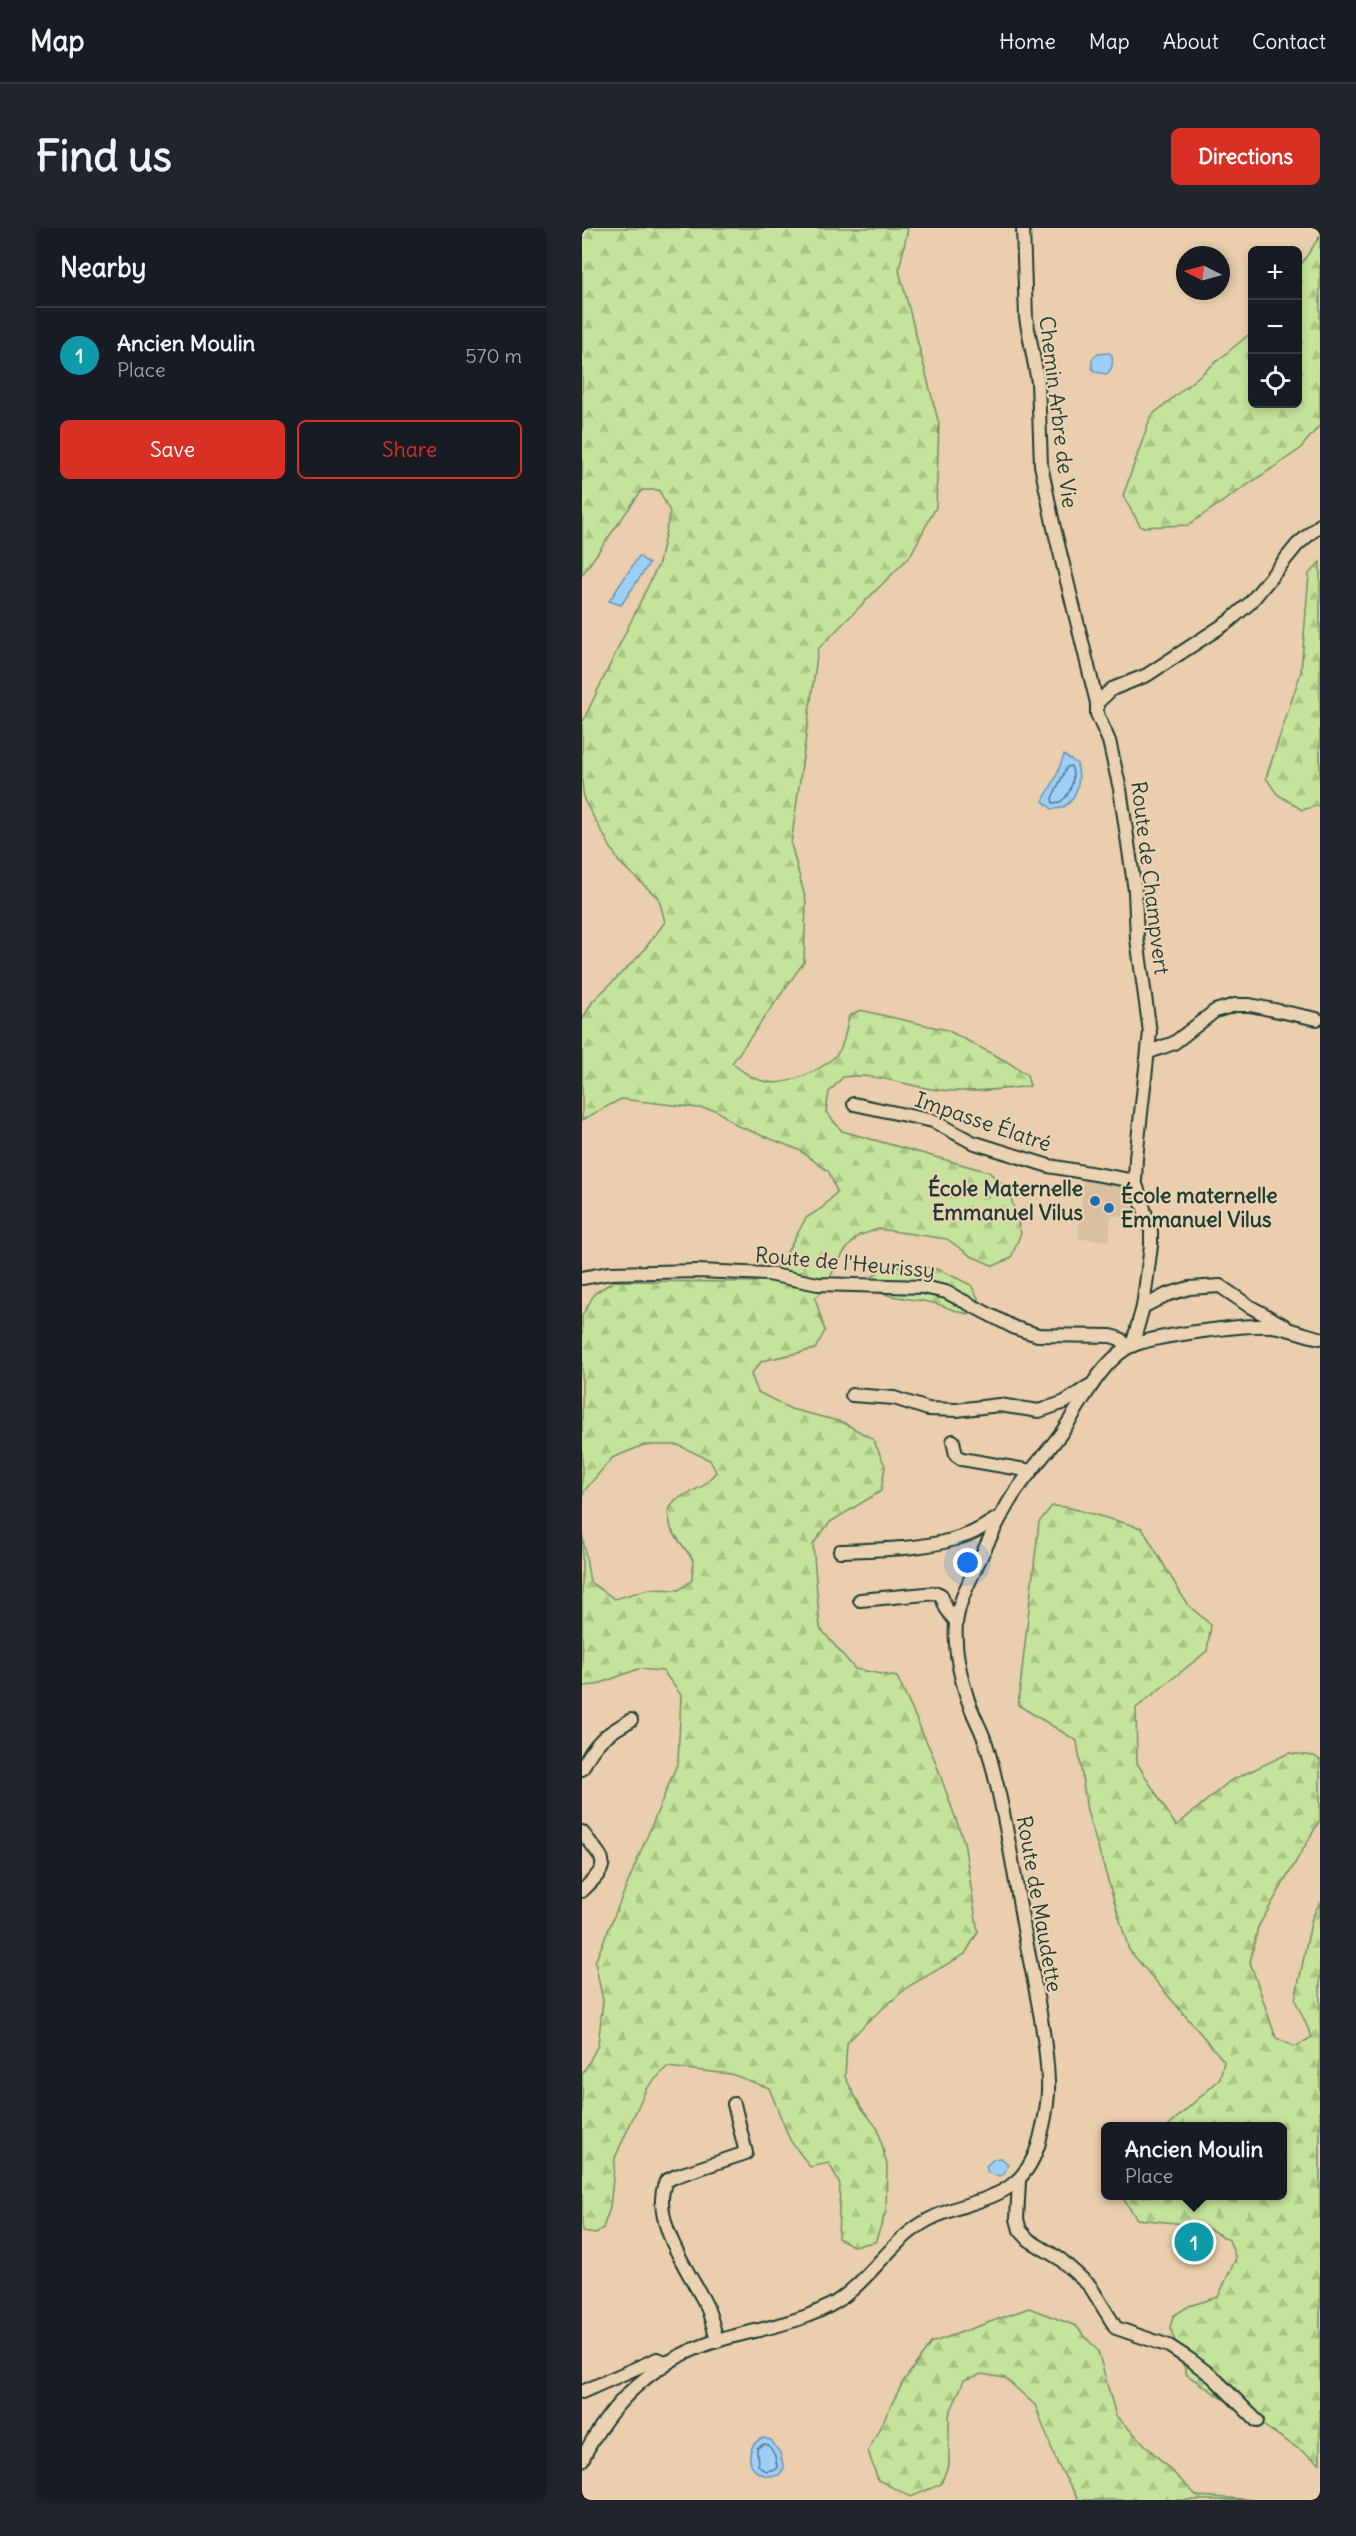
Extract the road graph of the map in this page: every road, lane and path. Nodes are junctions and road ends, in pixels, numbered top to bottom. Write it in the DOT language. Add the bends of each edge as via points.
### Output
graph roads {
  1 [pos="1023,228"];
  2 [pos="1320,525"];
  3 [pos="1097,703"];
  4 [pos="1317,1019"];
  5 [pos="1149,1053"];
  6 [pos="854,1104"];
  7 [pos="1135,1181"];
  8 [pos="582,1278"];
  9 [pos="1143,1307"];
  10 [pos="1289,1329"];
  11 [pos="1306,1336"];
  12 [pos="1320,1338"];
  13 [pos="1130,1346"];
  14 [pos="1320,1350"];
  15 [pos="1095,1382"];
  16 [pos="852,1395"];
  17 [pos="953,1441"];
  18 [pos="1031,1471"];
  19 [pos="1001,1516"];
  20 [pos="840,1551"];
  21 [pos="860,1600"];
  22 [pos="956,1622"];
  23 [pos="631,1720"];
  24 [pos="582,1769"];
  25 [pos="582,1832"];
  26 [pos="582,1890"];
  27 [pos="734,2104"];
  28 [pos="1020,2181"];
  29 [pos="717,2341"];
  30 [pos="666,2362"];
  31 [pos="582,2392"];
  32 [pos="1257,2421"];
  33 [pos="582,2460"];
  1 -- 3 [label="street, Chemin Arbre de Vie" via="1026,318 1038,382 1041,465"];
  2 -- 3 [label="street" via="1228,622 1147,675 1112,689"];
  3 -- 5 [label="street, Route de Champvert" via="1097,714 1115,762 1126,829 1150,1032"];
  4 -- 5 [label="street" via="1235,1005 1215,1011 1174,1043"];
  5 -- 7 [label="street, Route de Champvert"];
  6 -- 7 [label="street, Impasse Élatré" via="933,1121 972,1142 1048,1166"];
  7 -- 9 [label="street, Route de Champvert" via="1151,1231"];
  8 -- 13 [label="street, Route de l'Heurissy" via="610,1273 698,1271 768,1274 818,1284 922,1287 946,1292 1015,1328 1038,1335 1111,1336"];
  9 -- 10 [label="street" via="1189,1288 1220,1286"];
  9 -- 13 [label="street, Route de Champvert"];
  10 -- 11 [label="street, Route de Maudette"];
  10 -- 13 [label="street, Route de Maudette" via="1234,1329 1151,1339"];
  11 -- 12 [label="street, Route de Maudette"];
  11 -- 14 [label="street"];
  13 -- 15 [label="street, Route de Maudette" via="1116,1356"];
  15 -- 16 [label="street" via="1065,1402 1039,1411 999,1405 957,1410 928,1408 894,1398"];
  15 -- 18 [label="street, Route de Maudette"];
  17 -- 18 [label="street" via="956,1455 962,1459"];
  18 -- 19 [label="street, Route de Maudette"];
  19 -- 20 [label="street" via="954,1539"];
  19 -- 22 [label="street, Route de Maudette" via="966,1589"];
  21 -- 22 [label="street" via="937,1593"];
  22 -- 28 [label="street, Route de Maudette" via="956,1645 967,1700 987,1745 1000,1796 1049,2083 1046,2117 1036,2151"];
  23 -- 24 [label="street" via="598,1741"];
  25 -- 26 [label="street" via="603,1865"];
  27 -- 29 [label="street" via="746,2153 666,2181 662,2199 668,2231 707,2308"];
  28 -- 29 [label="street" via="911,2231 868,2276 833,2304 766,2329"];
  28 -- 32 [label="street" via="1017,2218 1029,2241 1060,2259 1090,2286 1116,2328 1169,2346 1192,2361"];
  29 -- 30 [label="street"];
  30 -- 31 [label="street" via="657,2359 642,2364"];
  30 -- 33 [label="street" via="625,2395 594,2435"];
}
